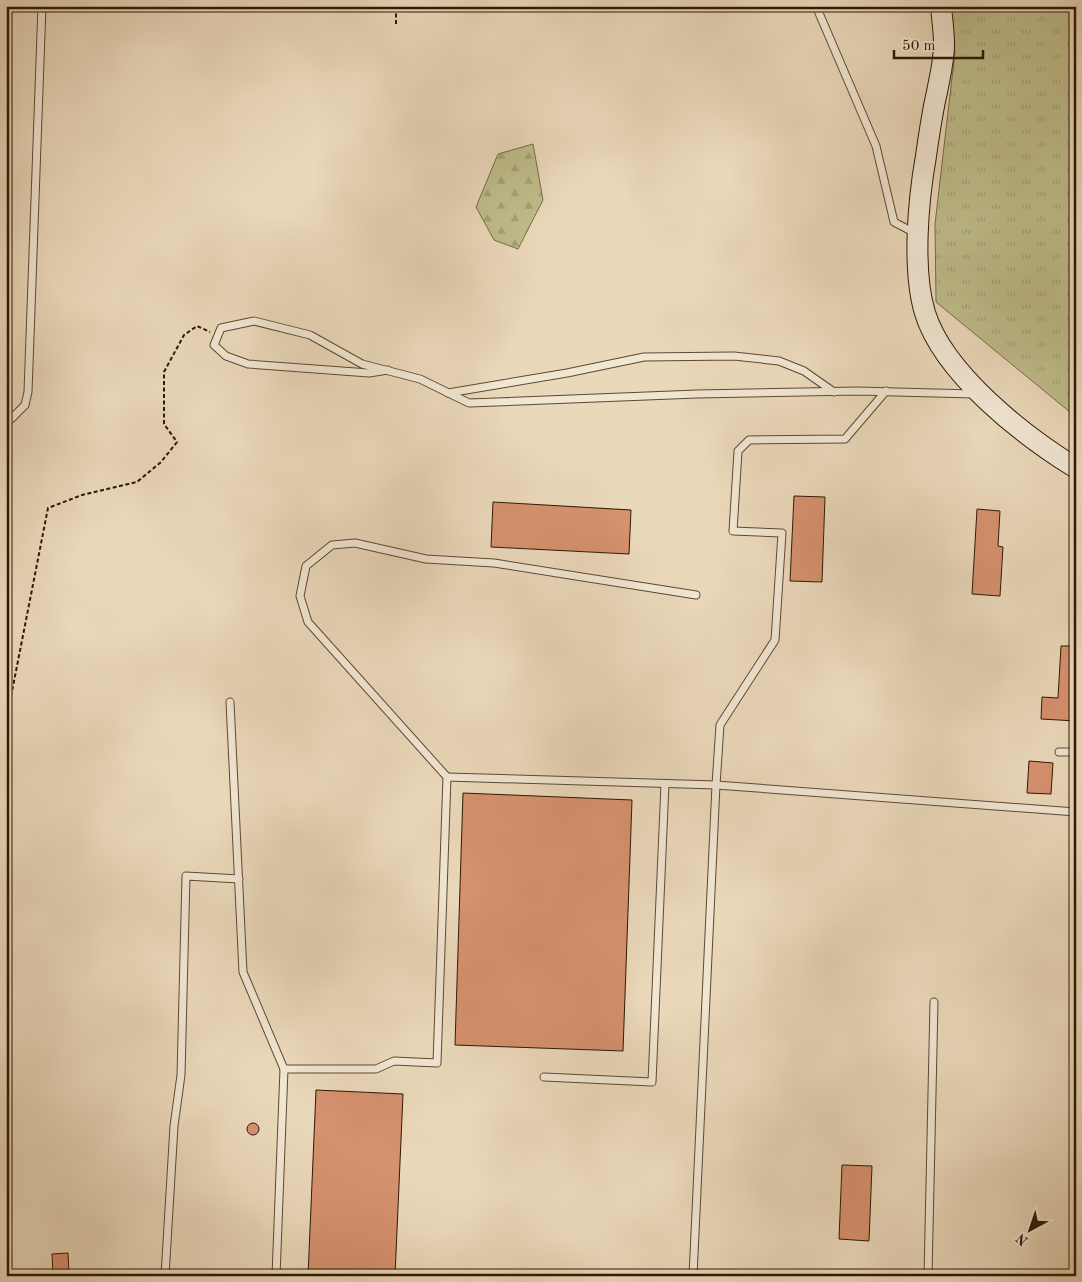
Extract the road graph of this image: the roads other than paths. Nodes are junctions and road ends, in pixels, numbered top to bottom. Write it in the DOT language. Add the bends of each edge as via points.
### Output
graph roads {
  1 [pos="42,6"];
  2 [pos="816,6"];
  3 [pos="941,6"];
  4 [pos="918,234"];
  5 [pos="388,370"];
  6 [pos="886,391"];
  7 [pos="834,392"];
  8 [pos="448,393"];
  9 [pos="982,394"];
  10 [pos="6,420"];
  11 [pos="1076,468"];
  12 [pos="696,595"];
  13 [pos="230,702"];
  14 [pos="1059,752"];
  15 [pos="1076,752"];
  16 [pos="447,777"];
  17 [pos="665,784"];
  18 [pos="716,785"];
  19 [pos="1076,812"];
  20 [pos="239,879"];
  21 [pos="934,1002"];
  22 [pos="284,1069"];
  23 [pos="544,1077"];
  24 [pos="693,1275"];
  25 [pos="164,1276"];
  26 [pos="276,1276"];
  27 [pos="724,1276"];
  28 [pos="928,1276"];
  1 -- 10 [label="lane" via="28,392 25,405"];
  2 -- 4 [label="lane" via="876,146 894,222"];
  3 -- 4 [label="street" via="942,68 924,164"];
  4 -- 9 [label="street" via="918,278 925,314 956,367"];
  5 -- 5 [label="lane" via="362,364 310,335 254,321 221,328 214,345 226,356 248,364 369,373"];
  5 -- 8 [label="lane" via="420,379"];
  6 -- 7 [label="lane"];
  6 -- 9 [label="lane"];
  6 -- 18 [label="lane" via="844,439 749,440 738,451 733,531 782,533 776,640 720,725"];
  7 -- 8 [label="lane" via="697,394 469,404"];
  7 -- 8 [label="lane" via="804,371 779,361 725,356 644,357"];
  9 -- 11 [label="street" via="1043,447"];
  12 -- 16 [label="lane" via="494,563 426,559 356,543 332,545 306,566 300,596 308,622"];
  13 -- 20 [label="lane"];
  14 -- 15 [label="lane"];
  16 -- 17 [label="lane"];
  16 -- 22 [label="lane" via="437,1063 394,1061 376,1069"];
  17 -- 18 [label="lane"];
  17 -- 23 [label="lane" via="652,1082"];
  18 -- 19 [label="lane"];
  18 -- 24 [label="lane"];
  20 -- 22 [label="lane" via="243,972"];
  20 -- 25 [label="lane" via="186,876 181,1075 174,1126"];
  21 -- 28 [label="lane"];
  22 -- 26 [label="lane"];
  24 -- 27 [label="lane"];
}
